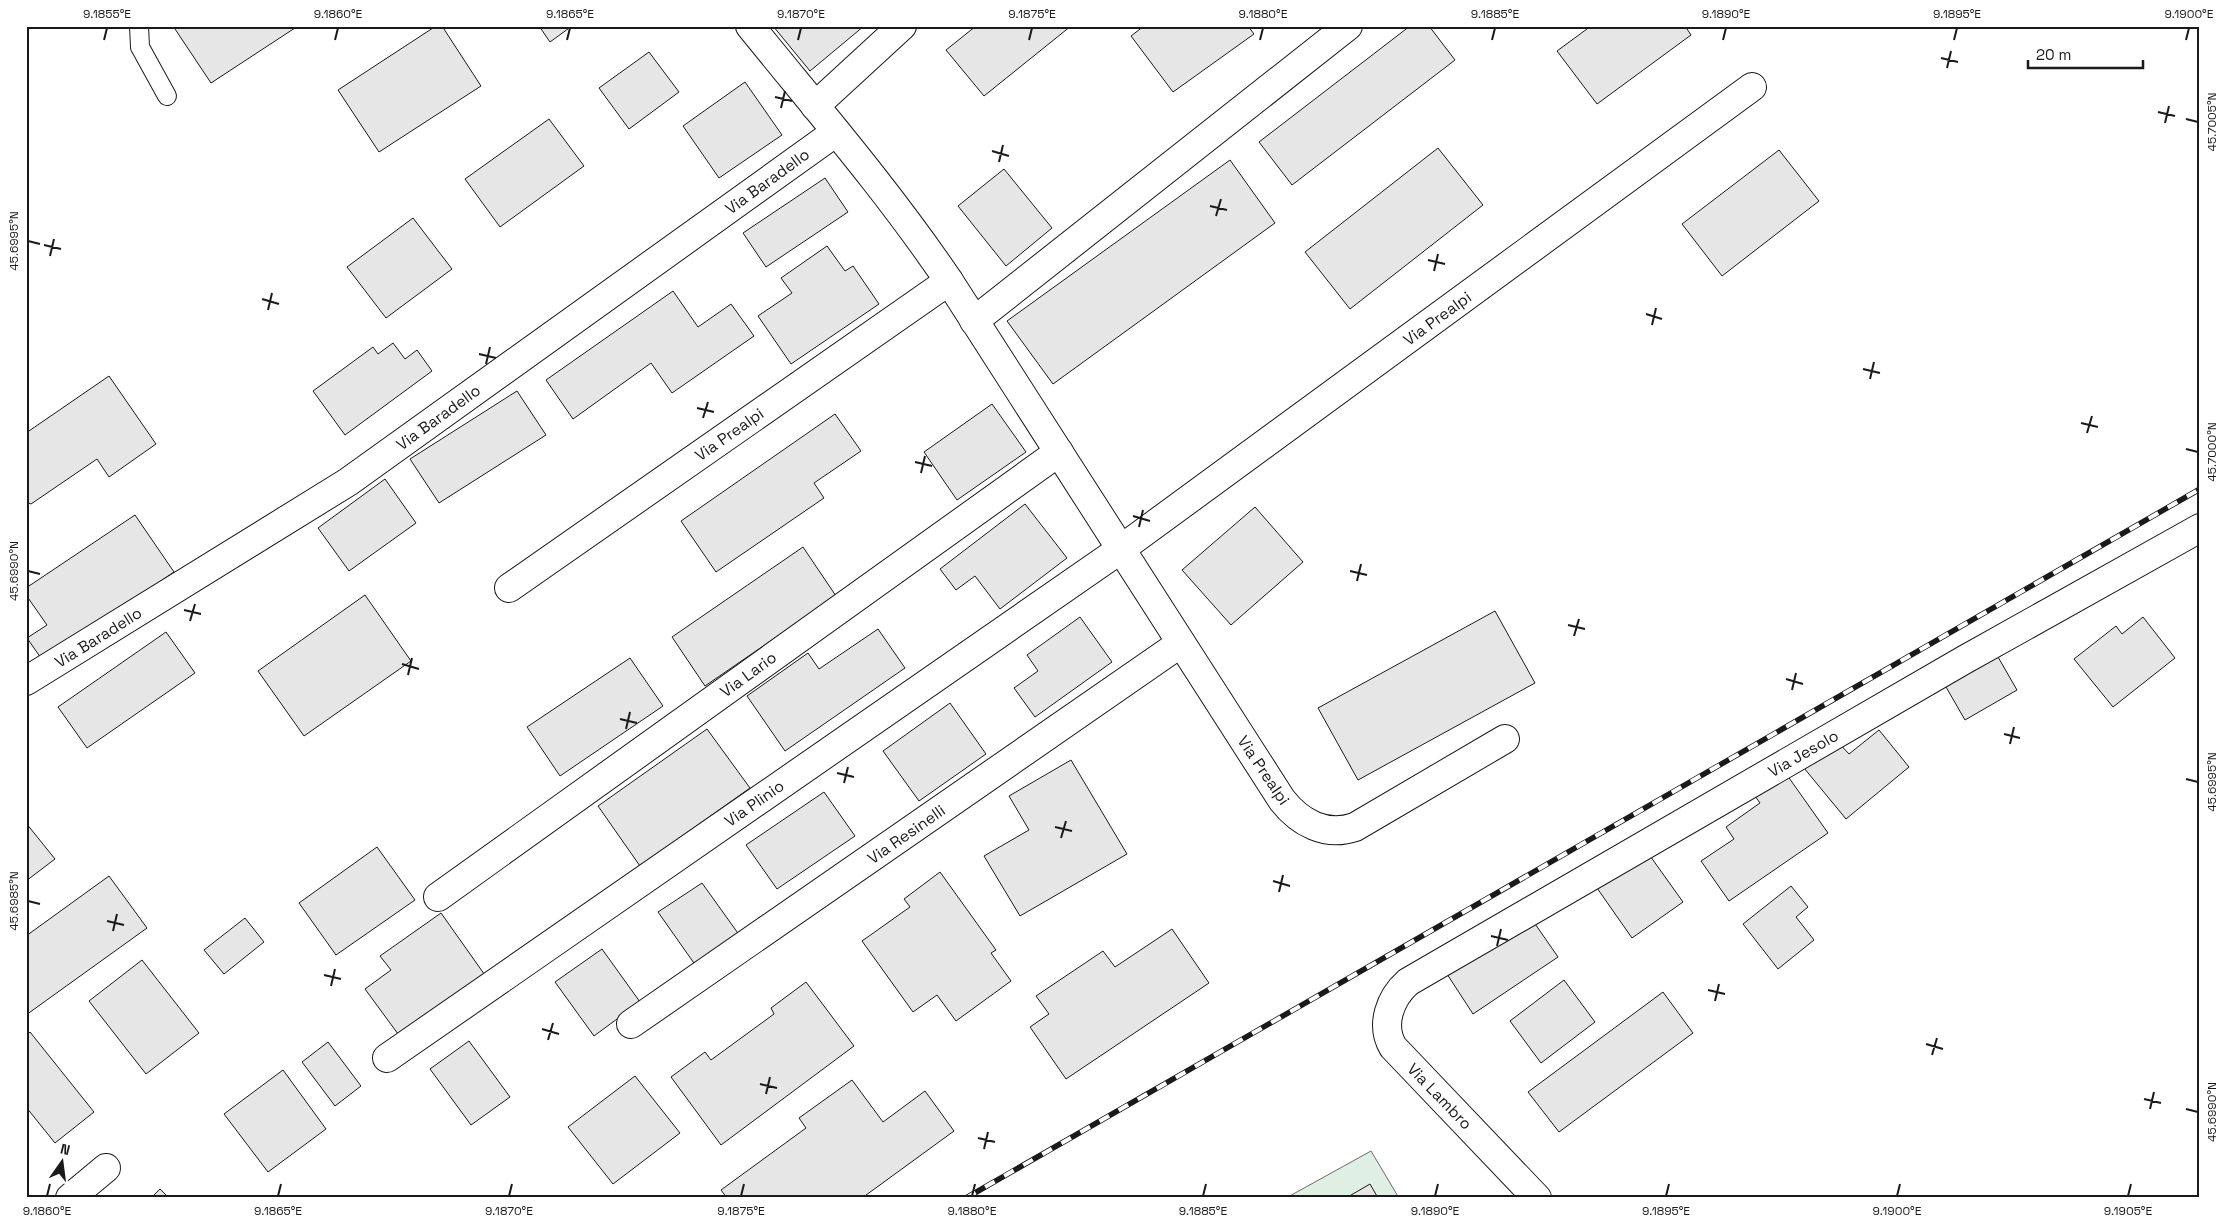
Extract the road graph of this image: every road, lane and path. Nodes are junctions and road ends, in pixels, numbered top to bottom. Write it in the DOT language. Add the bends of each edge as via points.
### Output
graph roads {
  1 [pos="139,26"];
  2 [pos="750,26"];
  3 [pos="902,26"];
  4 [pos="1348,26"];
  5 [pos="1752,87"];
  6 [pos="167,96"];
  7 [pos="815,106"];
  8 [pos="836,132"];
  9 [pos="949,280"];
  10 [pos="974,320"];
  11 [pos="1059,452"];
  12 [pos="2200,528"];
  13 [pos="1121,549"];
  14 [pos="508,588"];
  15 [pos="1181,643"];
  16 [pos="26,682"];
  17 [pos="1505,739"];
  18 [pos="438,897"];
  19 [pos="1408,982"];
  20 [pos="631,1024"];
  21 [pos="387,1058"];
  22 [pos="106,1168"];
  23 [pos="70,1198"];
  24 [pos="1537,1198"];
  1 -- 6 [label="lane" via="140,47"];
  2 -- 7 [label="street, Via Prealpi"];
  3 -- 7 [label="street"];
  4 -- 10 [label="street"];
  5 -- 13 [label="street, Via Prealpi"];
  7 -- 8 [label="street, Via Prealpi"];
  8 -- 9 [label="street, Via Prealpi" via="896,204"];
  8 -- 16 [label="street, Via Baradello" via="348,482"];
  9 -- 10 [label="street, Via Prealpi"];
  9 -- 14 [label="street, Via Prealpi"];
  10 -- 11 [label="street, Via Prealpi"];
  11 -- 13 [label="street, Via Prealpi"];
  11 -- 18 [label="street, Via Lario"];
  12 -- 19 [label="street, Via Jesolo" via="1964,660"];
  13 -- 15 [label="street, Via Prealpi"];
  13 -- 21 [label="street, Via Plinio"];
  15 -- 17 [label="street, Via Prealpi" via="1282,800 1295,815 1319,828 1339,831 1363,824"];
  15 -- 20 [label="street, Via Resinelli"];
  19 -- 24 [label="street, Via Lambro" via="1392,1002 1388,1040"];
  22 -- 23 [label="street"];
}
